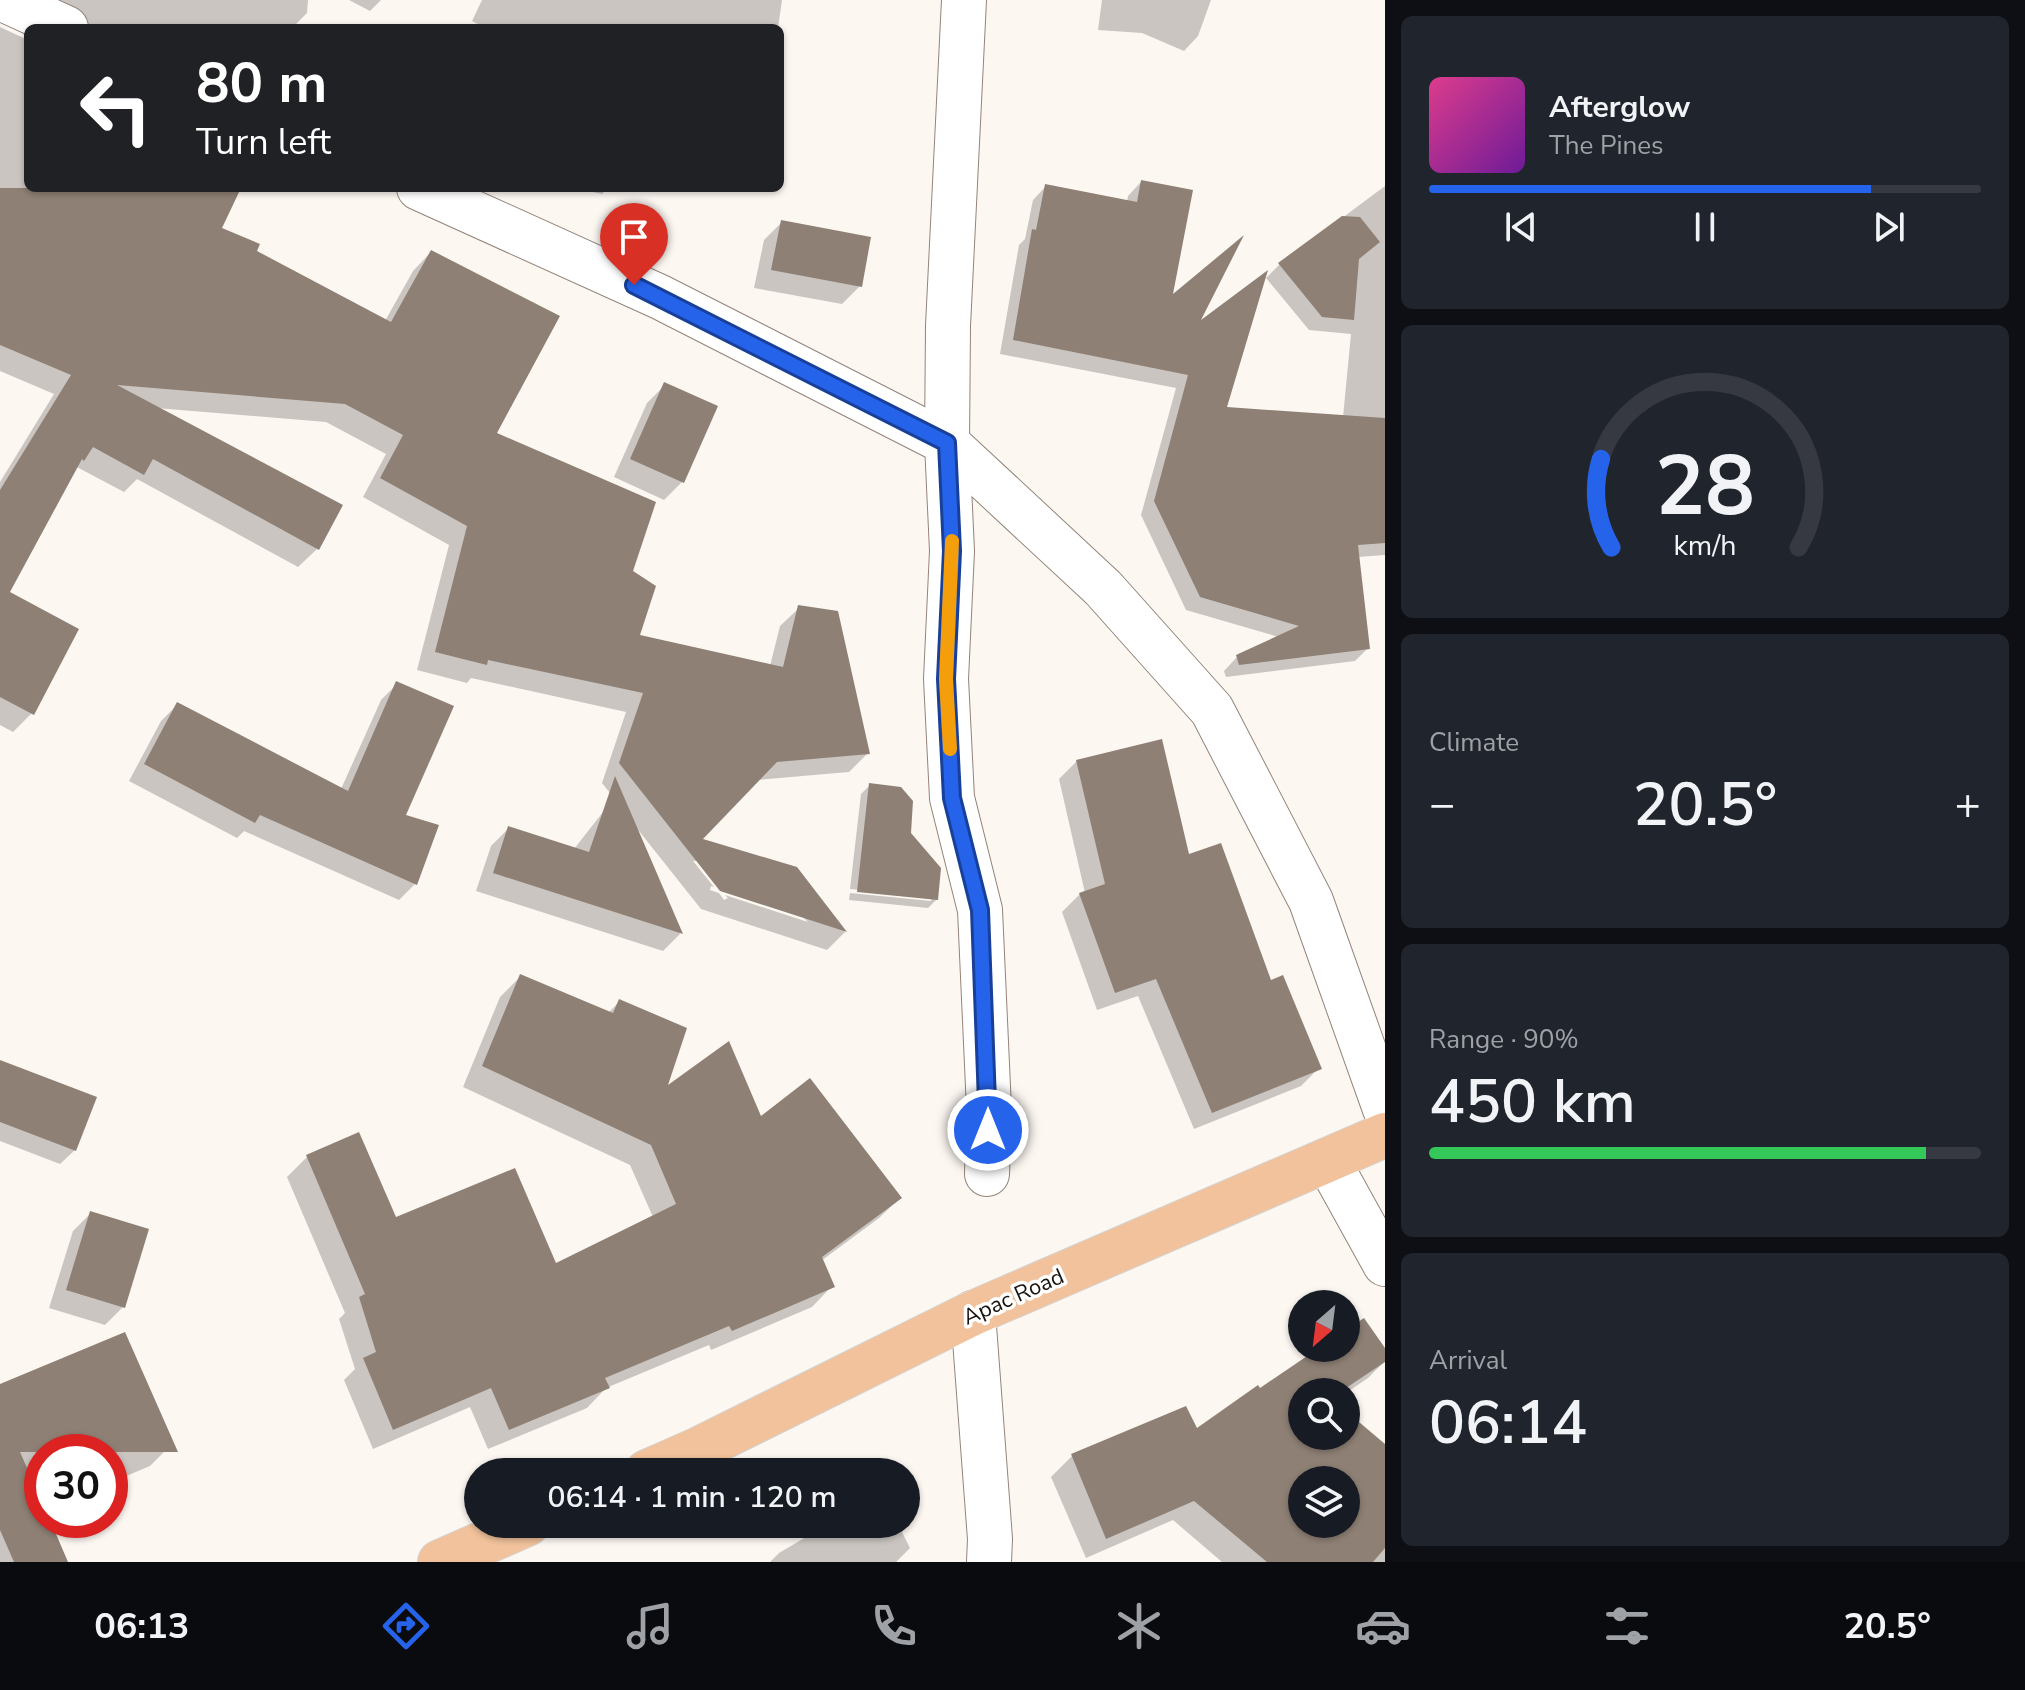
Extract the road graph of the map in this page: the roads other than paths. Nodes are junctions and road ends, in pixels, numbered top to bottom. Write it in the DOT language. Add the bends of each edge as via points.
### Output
graph roads {
  1 [pos="5,0"];
  2 [pos="964,0"];
  3 [pos="57,24"];
  4 [pos="428,192"];
  5 [pos="947,443"];
  6 [pos="1385,1109"];
  7 [pos="1385,1135"];
  8 [pos="1328,1161"];
  9 [pos="987,1174"];
  10 [pos="1385,1264"];
  11 [pos="973,1313"];
  12 [pos="679,1458"];
  13 [pos="495,1538"];
  14 [pos="440,1562"];
  15 [pos="989,1562"];
  1 -- 3 [label="street"];
  2 -- 5 [label="street"];
  4 -- 5 [label="street" via="660,297"];
  5 -- 6 [label="street" via="1103,588 1212,710 1311,901"];
  5 -- 9 [label="street" via="952,551 947,709 952,798 980,910"];
  7 -- 8 [label="main road, Apac Road"];
  8 -- 10 [label="street"];
  8 -- 11 [label="main road, Apac Road"];
  11 -- 12 [label="main road, Apac Road"];
  11 -- 15 [label="street"];
  13 -- 14 [label="main road"];
}
